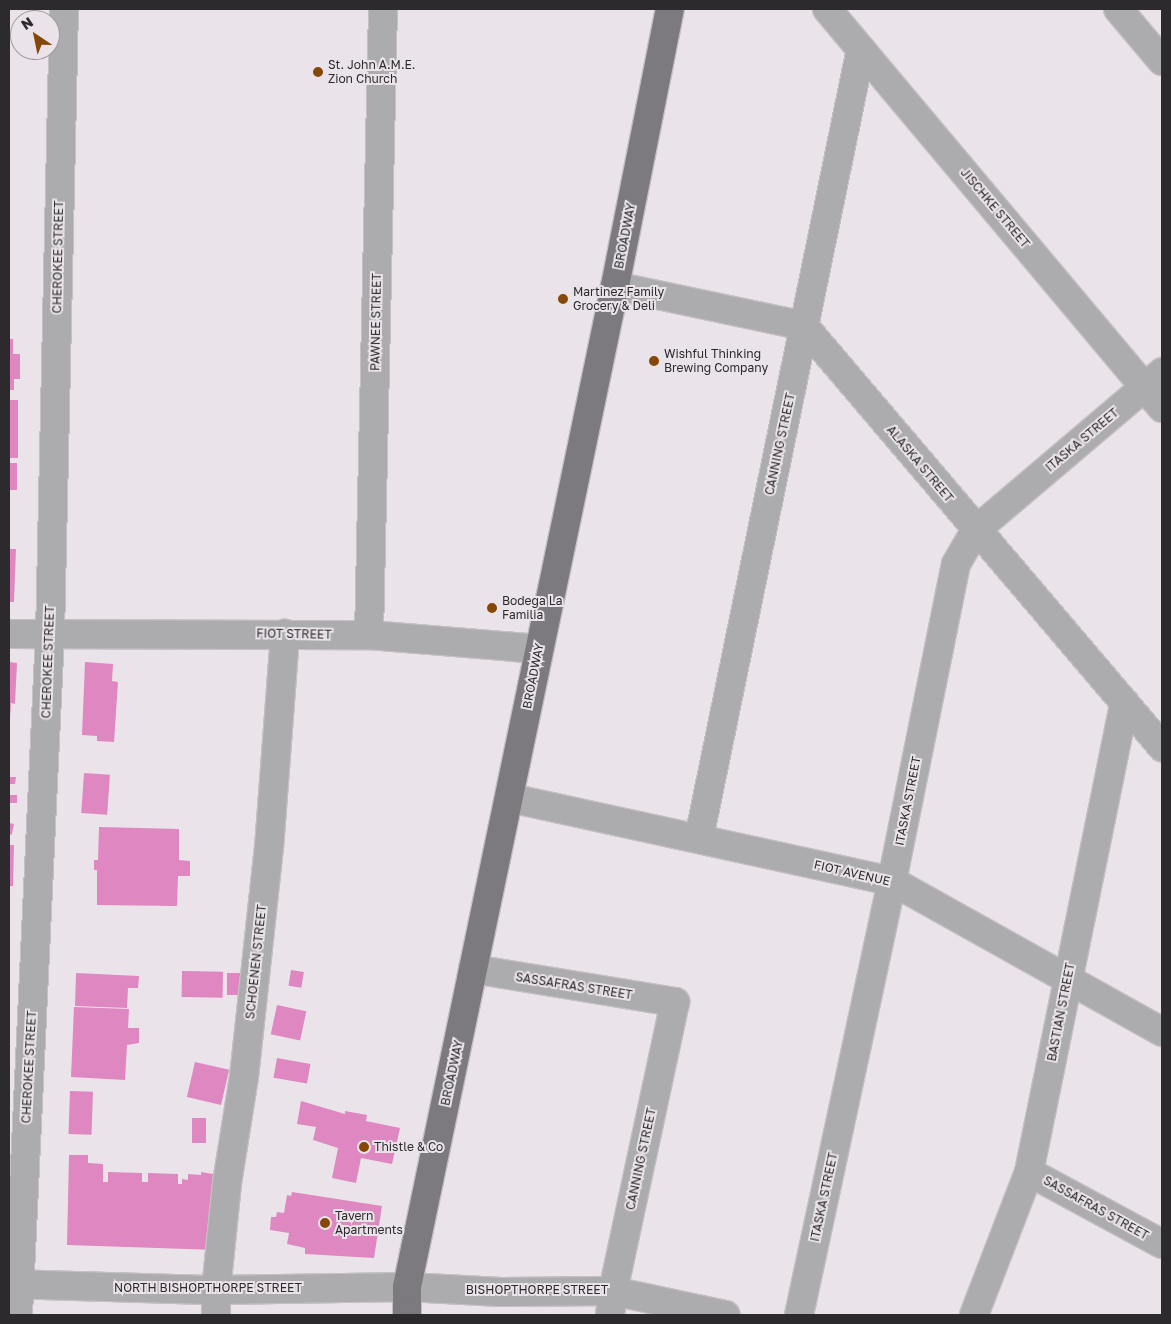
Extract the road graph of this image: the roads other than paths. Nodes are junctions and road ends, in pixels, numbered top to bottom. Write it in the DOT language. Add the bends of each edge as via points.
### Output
graph roads {
  1 [pos="64,9"];
  2 [pos="383,9"];
  3 [pos="670,9"];
  4 [pos="828,9"];
  5 [pos="1118,9"];
  6 [pos="861,49"];
  7 [pos="1162,61"];
  8 [pos="616,286"];
  9 [pos="804,326"];
  10 [pos="1153,379"];
  11 [pos="1162,408"];
  12 [pos="976,530"];
  13 [pos="9,634"];
  14 [pos="50,634"];
  15 [pos="284,634"];
  16 [pos="368,635"];
  17 [pos="538,649"];
  18 [pos="1124,702"];
  19 [pos="1162,747"];
  20 [pos="510,798"];
  21 [pos="699,838"];
  22 [pos="892,881"];
  23 [pos="474,969"];
  24 [pos="1068,980"];
  25 [pos="674,1002"];
  26 [pos="1162,1032"];
  27 [pos="1029,1172"];
  28 [pos="1162,1244"];
  29 [pos="13,1284"];
  30 [pos="407,1287"];
  31 [pos="216,1302"];
  32 [pos="612,1303"];
  33 [pos="18,1315"];
  34 [pos="407,1315"];
  35 [pos="725,1315"];
  36 [pos="799,1315"];
  37 [pos="974,1315"];
  1 -- 14 [label="street, CHEROKEE STREET"];
  2 -- 16 [label="street, PAWNEE STREET"];
  3 -- 8 [label="main road, BROADWAY"];
  4 -- 6 [label="street, JISCHKE STREET"];
  5 -- 7 [label="street"];
  6 -- 9 [label="street, CANNING STREET"];
  6 -- 10 [label="street, JISCHKE STREET"];
  8 -- 9 [label="street"];
  8 -- 17 [label="main road, BROADWAY"];
  9 -- 12 [label="street, ALASKA STREET"];
  9 -- 21 [label="street, CANNING STREET"];
  10 -- 11 [label="street, JISCHKE STREET"];
  10 -- 12 [label="street, ITASKA STREET"];
  12 -- 18 [label="street, ALASKA STREET"];
  12 -- 22 [label="street, ITASKA STREET" via="956,564"];
  13 -- 14 [label="street, FIOT STREET"];
  14 -- 15 [label="street, FIOT STREET"];
  14 -- 29 [label="street, CHEROKEE STREET"];
  15 -- 16 [label="street, FIOT STREET"];
  15 -- 31 [label="street, SCHOENEN STREET" via="269,848 244,1077 227,1183"];
  16 -- 17 [label="street, FIOT STREET"];
  17 -- 20 [label="main road, BROADWAY"];
  18 -- 19 [label="street, ALASKA STREET"];
  18 -- 24 [label="street, BASTIAN STREET"];
  20 -- 21 [label="street, FIOT AVENUE"];
  20 -- 23 [label="main road, BROADWAY"];
  21 -- 22 [label="street, FIOT AVENUE"];
  22 -- 24 [label="street, FIOT AVENUE"];
  22 -- 36 [label="street, ITASKA STREET"];
  23 -- 25 [label="street, SASSAFRAS STREET"];
  23 -- 30 [label="main road, BROADWAY"];
  24 -- 26 [label="street, FIOT AVENUE"];
  24 -- 27 [label="street, BASTIAN STREET"];
  25 -- 32 [label="street, CANNING STREET"];
  27 -- 28 [label="street, SASSAFRAS STREET"];
  27 -- 37 [label="street, BASTIAN STREET"];
  29 -- 31 [label="street, NORTH BISHOPTHORPE STREET"];
  29 -- 33 [label="street, CHEROKEE STREET"];
  30 -- 31 [label="street, NORTH BISHOPTHORPE STREET"];
  30 -- 32 [label="street, BISHOPTHORPE STREET"];
  30 -- 34 [label="main road, BROADWAY"];
  32 -- 35 [label="street, BISHOPTHORPE STREET"];
}
